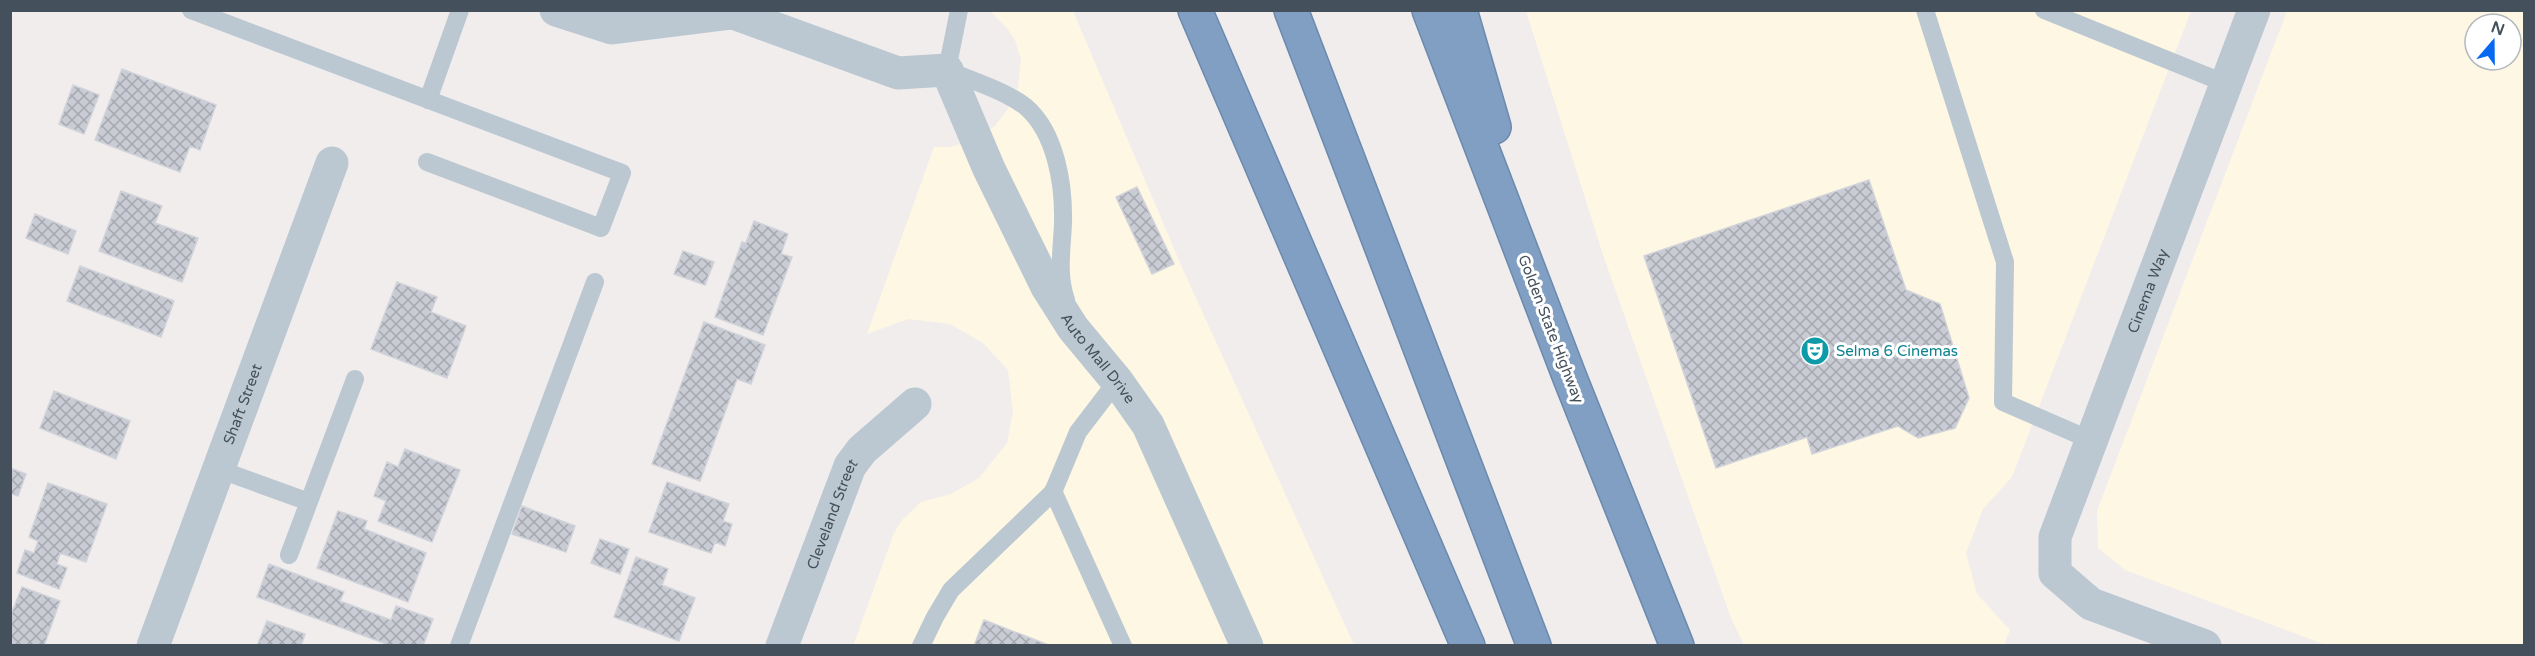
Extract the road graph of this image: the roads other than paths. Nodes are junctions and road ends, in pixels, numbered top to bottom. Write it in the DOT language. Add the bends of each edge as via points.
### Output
graph roads {
  1 [pos="191,10"];
  2 [pos="460,10"];
  3 [pos="556,10"];
  4 [pos="959,10"];
  5 [pos="1195,10"];
  6 [pos="1292,10"];
  7 [pos="1429,10"];
  8 [pos="1460,10"];
  9 [pos="1925,10"];
  10 [pos="2044,10"];
  11 [pos="2254,10"];
  12 [pos="728,12"];
  13 [pos="946,70"];
  14 [pos="2227,84"];
  15 [pos="428,100"];
  16 [pos="427,162"];
  17 [pos="332,163"];
  18 [pos="595,282"];
  19 [pos="1081,338"];
  20 [pos="1570,378"];
  21 [pos="355,379"];
  22 [pos="1117,381"];
  23 [pos="915,404"];
  24 [pos="2092,441"];
  25 [pos="218,469"];
  26 [pos="1053,491"];
  27 [pos="309,502"];
  28 [pos="290,555"];
  29 [pos="153,645"];
  30 [pos="459,645"];
  31 [pos="782,645"];
  32 [pos="921,645"];
  33 [pos="1123,645"];
  34 [pos="1247,645"];
  35 [pos="1468,645"];
  36 [pos="1534,645"];
  37 [pos="1677,645"];
  38 [pos="2205,645"];
  1 -- 15 [label="lane"];
  2 -- 15 [label="lane"];
  3 -- 12 [label="street" via="612,28"];
  4 -- 13 [label="lane"];
  5 -- 35 [label="highway"];
  6 -- 36 [label="highway"];
  7 -- 20 [label="highway, Golden State Highway"];
  8 -- 20 [label="highway"];
  9 -- 24 [label="lane" via="2005,262 2003,402"];
  10 -- 14 [label="lane"];
  11 -- 14 [label="street, Cinema Way"];
  12 -- 13 [label="street" via="898,73"];
  13 -- 19 [label="street, Auto Mall Drive" via="1047,287"];
  13 -- 19 [label="lane" via="1020,103 1045,131 1063,199 1061,280"];
  14 -- 24 [label="street, Cinema Way"];
  15 -- 16 [label="lane" via="622,173 601,228"];
  17 -- 25 [label="street, Shaft Street"];
  18 -- 30 [label="lane"];
  19 -- 22 [label="street, Auto Mall Drive"];
  20 -- 37 [label="highway, Golden State Highway"];
  21 -- 27 [label="lane"];
  22 -- 26 [label="lane" via="1078,432"];
  22 -- 34 [label="street, Auto Mall Drive" via="1148,424"];
  23 -- 31 [label="street, Cleveland Street" via="862,450 850,466"];
  24 -- 38 [label="street, Cinema Way" via="2055,537 2055,573 2091,604"];
  25 -- 27 [label="lane"];
  25 -- 29 [label="street, Shaft Street"];
  26 -- 32 [label="lane" via="951,590"];
  26 -- 33 [label="lane"];
  27 -- 28 [label="lane"];
}
